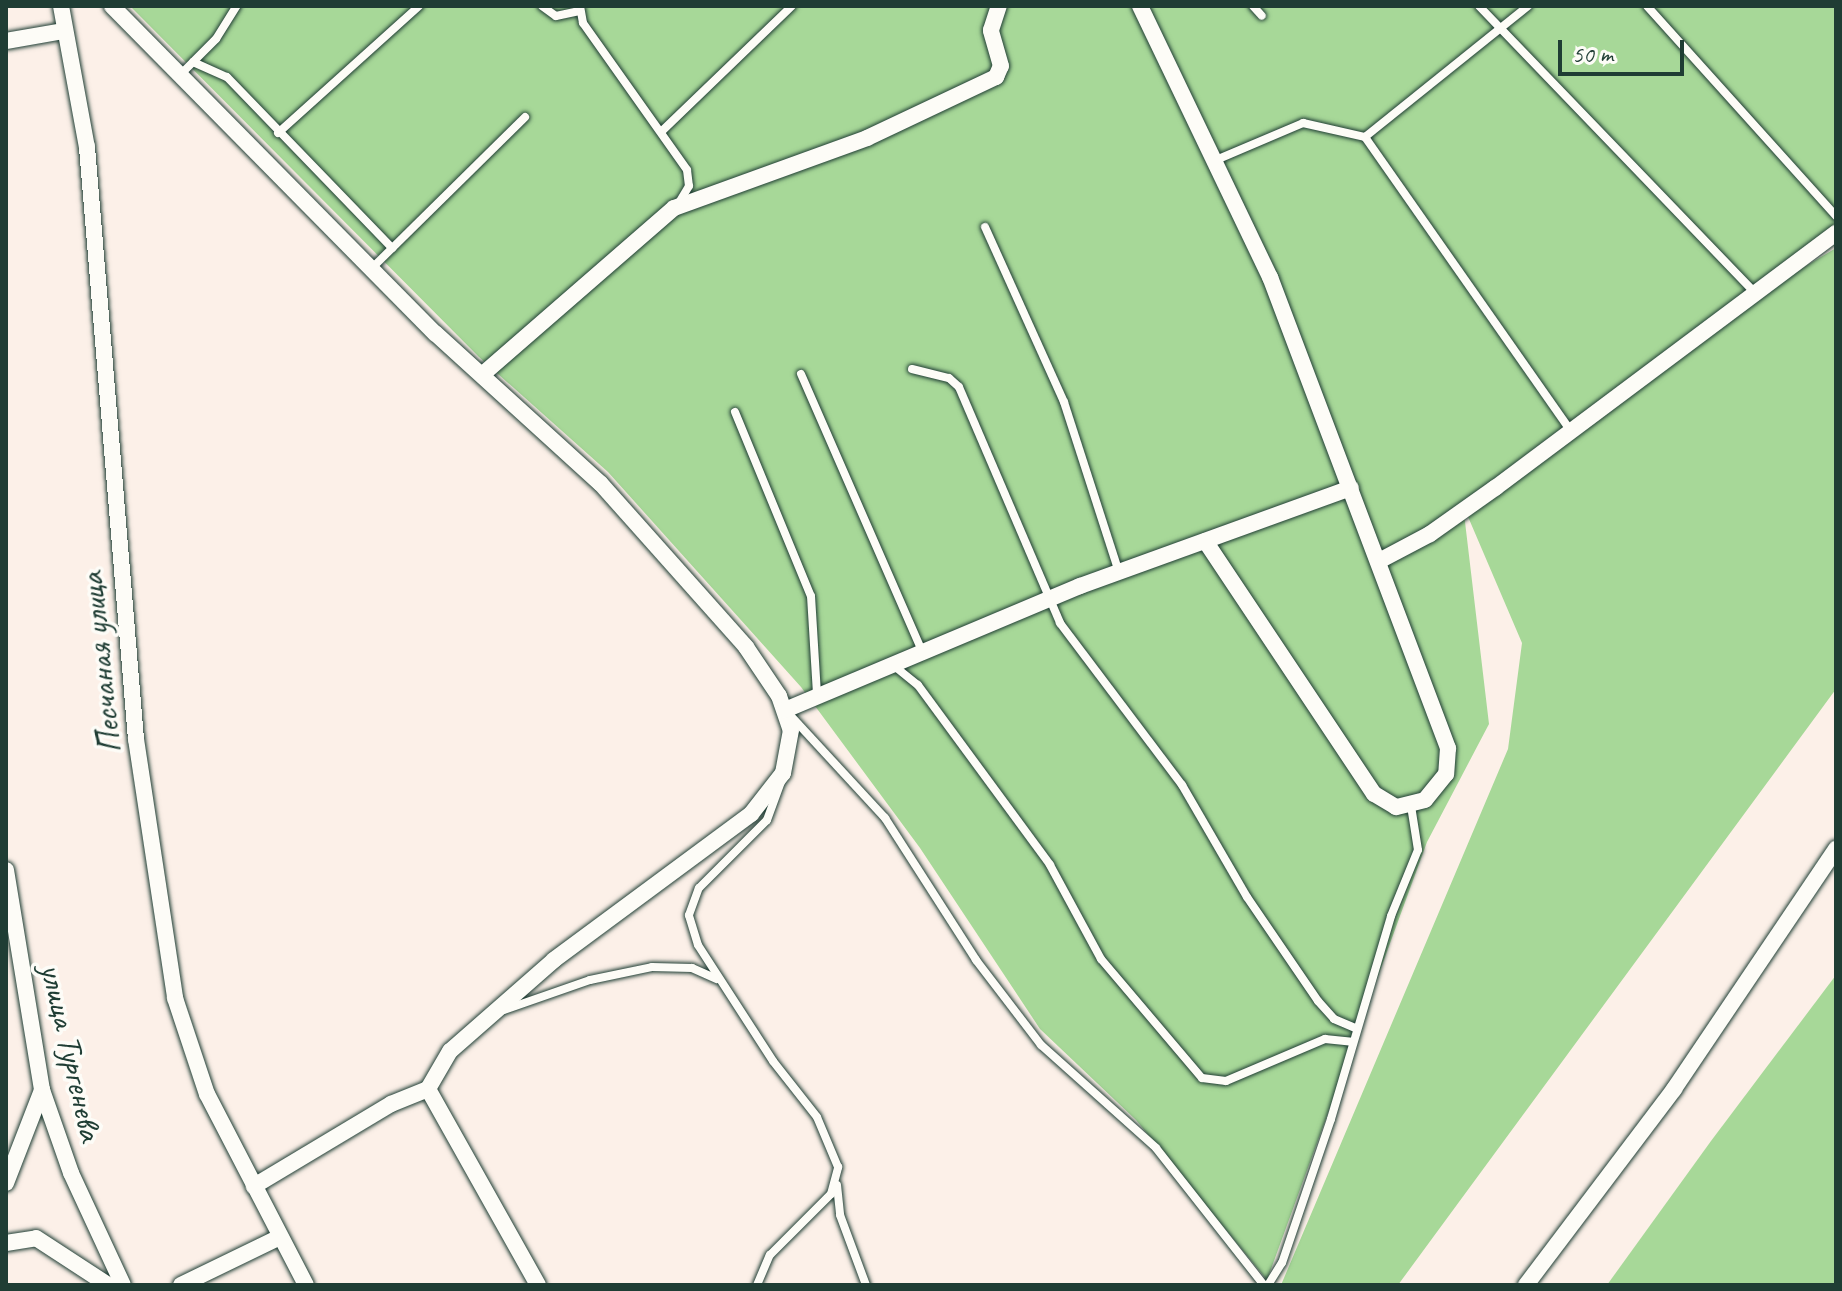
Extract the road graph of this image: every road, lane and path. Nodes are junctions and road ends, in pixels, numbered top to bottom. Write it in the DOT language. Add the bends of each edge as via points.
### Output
graph roads {
  1 [pos="61,6"];
  2 [pos="112,6"];
  3 [pos="237,6"];
  4 [pos="419,6"];
  5 [pos="542,6"];
  6 [pos="792,6"];
  7 [pos="999,6"];
  8 [pos="1140,6"];
  9 [pos="1253,6"];
  10 [pos="1479,6"];
  11 [pos="1528,6"];
  12 [pos="1647,6"];
  13 [pos="579,9"];
  14 [pos="1262,16"];
  15 [pos="1500,29"];
  16 [pos="64,31"];
  17 [pos="6,41"];
  18 [pos="193,62"];
  19 [pos="180,75"];
  20 [pos="525,117"];
  21 [pos="662,131"];
  22 [pos="278,133"];
  23 [pos="1365,137"];
  24 [pos="1216,160"];
  25 [pos="674,208"];
  26 [pos="1836,216"];
  27 [pos="985,227"];
  28 [pos="1836,233"];
  29 [pos="392,248"];
  30 [pos="372,268"];
  31 [pos="1753,291"];
  32 [pos="912,369"];
  33 [pos="483,374"];
  34 [pos="801,374"];
  35 [pos="735,412"];
  36 [pos="1571,431"];
  37 [pos="1351,488"];
  38 [pos="1205,541"];
  39 [pos="1379,561"];
  40 [pos="1119,573"];
  41 [pos="1047,600"];
  42 [pos="922,651"];
  43 [pos="892,664"];
  44 [pos="817,696"];
  45 [pos="785,710"];
  46 [pos="783,773"];
  47 [pos="1411,806"];
  48 [pos="1836,849"];
  49 [pos="6,870"];
  50 [pos="13,969"];
  51 [pos="722,981"];
  52 [pos="494,1014"];
  53 [pos="1338,1020"];
  54 [pos="1355,1028"];
  55 [pos="1331,1038"];
  56 [pos="1352,1042"];
  57 [pos="428,1089"];
  58 [pos="42,1090"];
  59 [pos="837,1181"];
  60 [pos="6,1183"];
  61 [pos="254,1186"];
  62 [pos="280,1237"];
  63 [pos="6,1243"];
  64 [pos="108,1285"];
  65 [pos="123,1285"];
  66 [pos="181,1285"];
  67 [pos="306,1285"];
  68 [pos="538,1285"];
  69 [pos="757,1285"];
  70 [pos="866,1285"];
  71 [pos="1266,1285"];
  72 [pos="1526,1285"];
  1 -- 16 [label="street, Песчаная улица"];
  2 -- 19 [label="street"];
  3 -- 18 [label="lane"];
  4 -- 22 [label="lane"];
  5 -- 13 [label="lane" via="556,16"];
  6 -- 21 [label="lane"];
  7 -- 25 [label="street" via="991,30 1000,72 991,81 867,138"];
  8 -- 24 [label="street"];
  9 -- 14 [label="lane"];
  10 -- 15 [label="lane"];
  11 -- 15 [label="lane"];
  12 -- 26 [label="lane"];
  13 -- 21 [label="lane"];
  15 -- 23 [label="lane"];
  15 -- 31 [label="lane"];
  16 -- 17 [label="street"];
  16 -- 61 [label="street, Песчаная улица" via="87,147 136,739 175,998 194,1065"];
  18 -- 19 [label="lane"];
  18 -- 22 [label="lane" via="227,77"];
  19 -- 30 [label="street"];
  20 -- 29 [label="lane"];
  21 -- 25 [label="lane" via="689,177 686,194"];
  22 -- 29 [label="lane"];
  23 -- 24 [label="lane" via="1303,123"];
  23 -- 36 [label="lane"];
  24 -- 37 [label="street" via="1270,277"];
  25 -- 33 [label="street"];
  27 -- 40 [label="lane" via="1064,402"];
  28 -- 31 [label="street" via="1796,266"];
  29 -- 30 [label="lane"];
  30 -- 33 [label="street"];
  31 -- 36 [label="street"];
  32 -- 41 [label="lane" via="949,378 959,387"];
  33 -- 45 [label="street" via="601,484 746,647"];
  34 -- 42 [label="lane"];
  35 -- 44 [label="lane" via="811,596"];
  36 -- 39 [label="street" via="1430,534"];
  37 -- 38 [label="street"];
  37 -- 39 [label="street"];
  38 -- 40 [label="street"];
  38 -- 47 [label="street" via="1363,781 1383,802"];
  39 -- 47 [label="street" via="1450,761 1437,789"];
  40 -- 41 [label="street"];
  41 -- 42 [label="street"];
  41 -- 53 [label="lane" via="1182,785 1251,904 1326,1012"];
  42 -- 43 [label="street"];
  43 -- 44 [label="street"];
  43 -- 55 [label="lane" via="918,685 1050,865 1101,959 1202,1078 1226,1081"];
  44 -- 45 [label="street"];
  45 -- 46 [label="street" via="791,752"];
  45 -- 71 [label="lane" via="885,818 968,947 1041,1045 1156,1148"];
  46 -- 51 [label="lane" via="767,820 699,888 690,906 694,937"];
  46 -- 52 [label="street" via="751,814 587,934"];
  47 -- 54 [label="lane" via="1418,850"];
  48 -- 72 [label="street" via="1674,1089"];
  49 -- 50 [label="street, улица Тургенева"];
  50 -- 58 [label="street, улица Тургенева"];
  51 -- 52 [label="lane" via="692,968 652,967 590,980"];
  51 -- 59 [label="lane" via="817,1117 836,1154"];
  52 -- 57 [label="street" via="450,1051"];
  53 -- 54 [label="lane"];
  53 -- 55 [label="lane"];
  54 -- 56 [label="lane"];
  55 -- 56 [label="lane"];
  56 -- 71 [label="lane" via="1297,1220"];
  57 -- 61 [label="street" via="391,1104"];
  57 -- 68 [label="street"];
  58 -- 60 [label="street"];
  58 -- 65 [label="street, улица Тургенева" via="71,1173"];
  59 -- 69 [label="lane" via="818,1210 770,1255"];
  59 -- 70 [label="lane" via="838,1205"];
  61 -- 62 [label="street, Песчаная улица"];
  62 -- 66 [label="street"];
  62 -- 67 [label="street, Песчаная улица"];
  63 -- 64 [label="street" via="36,1238"];
}
